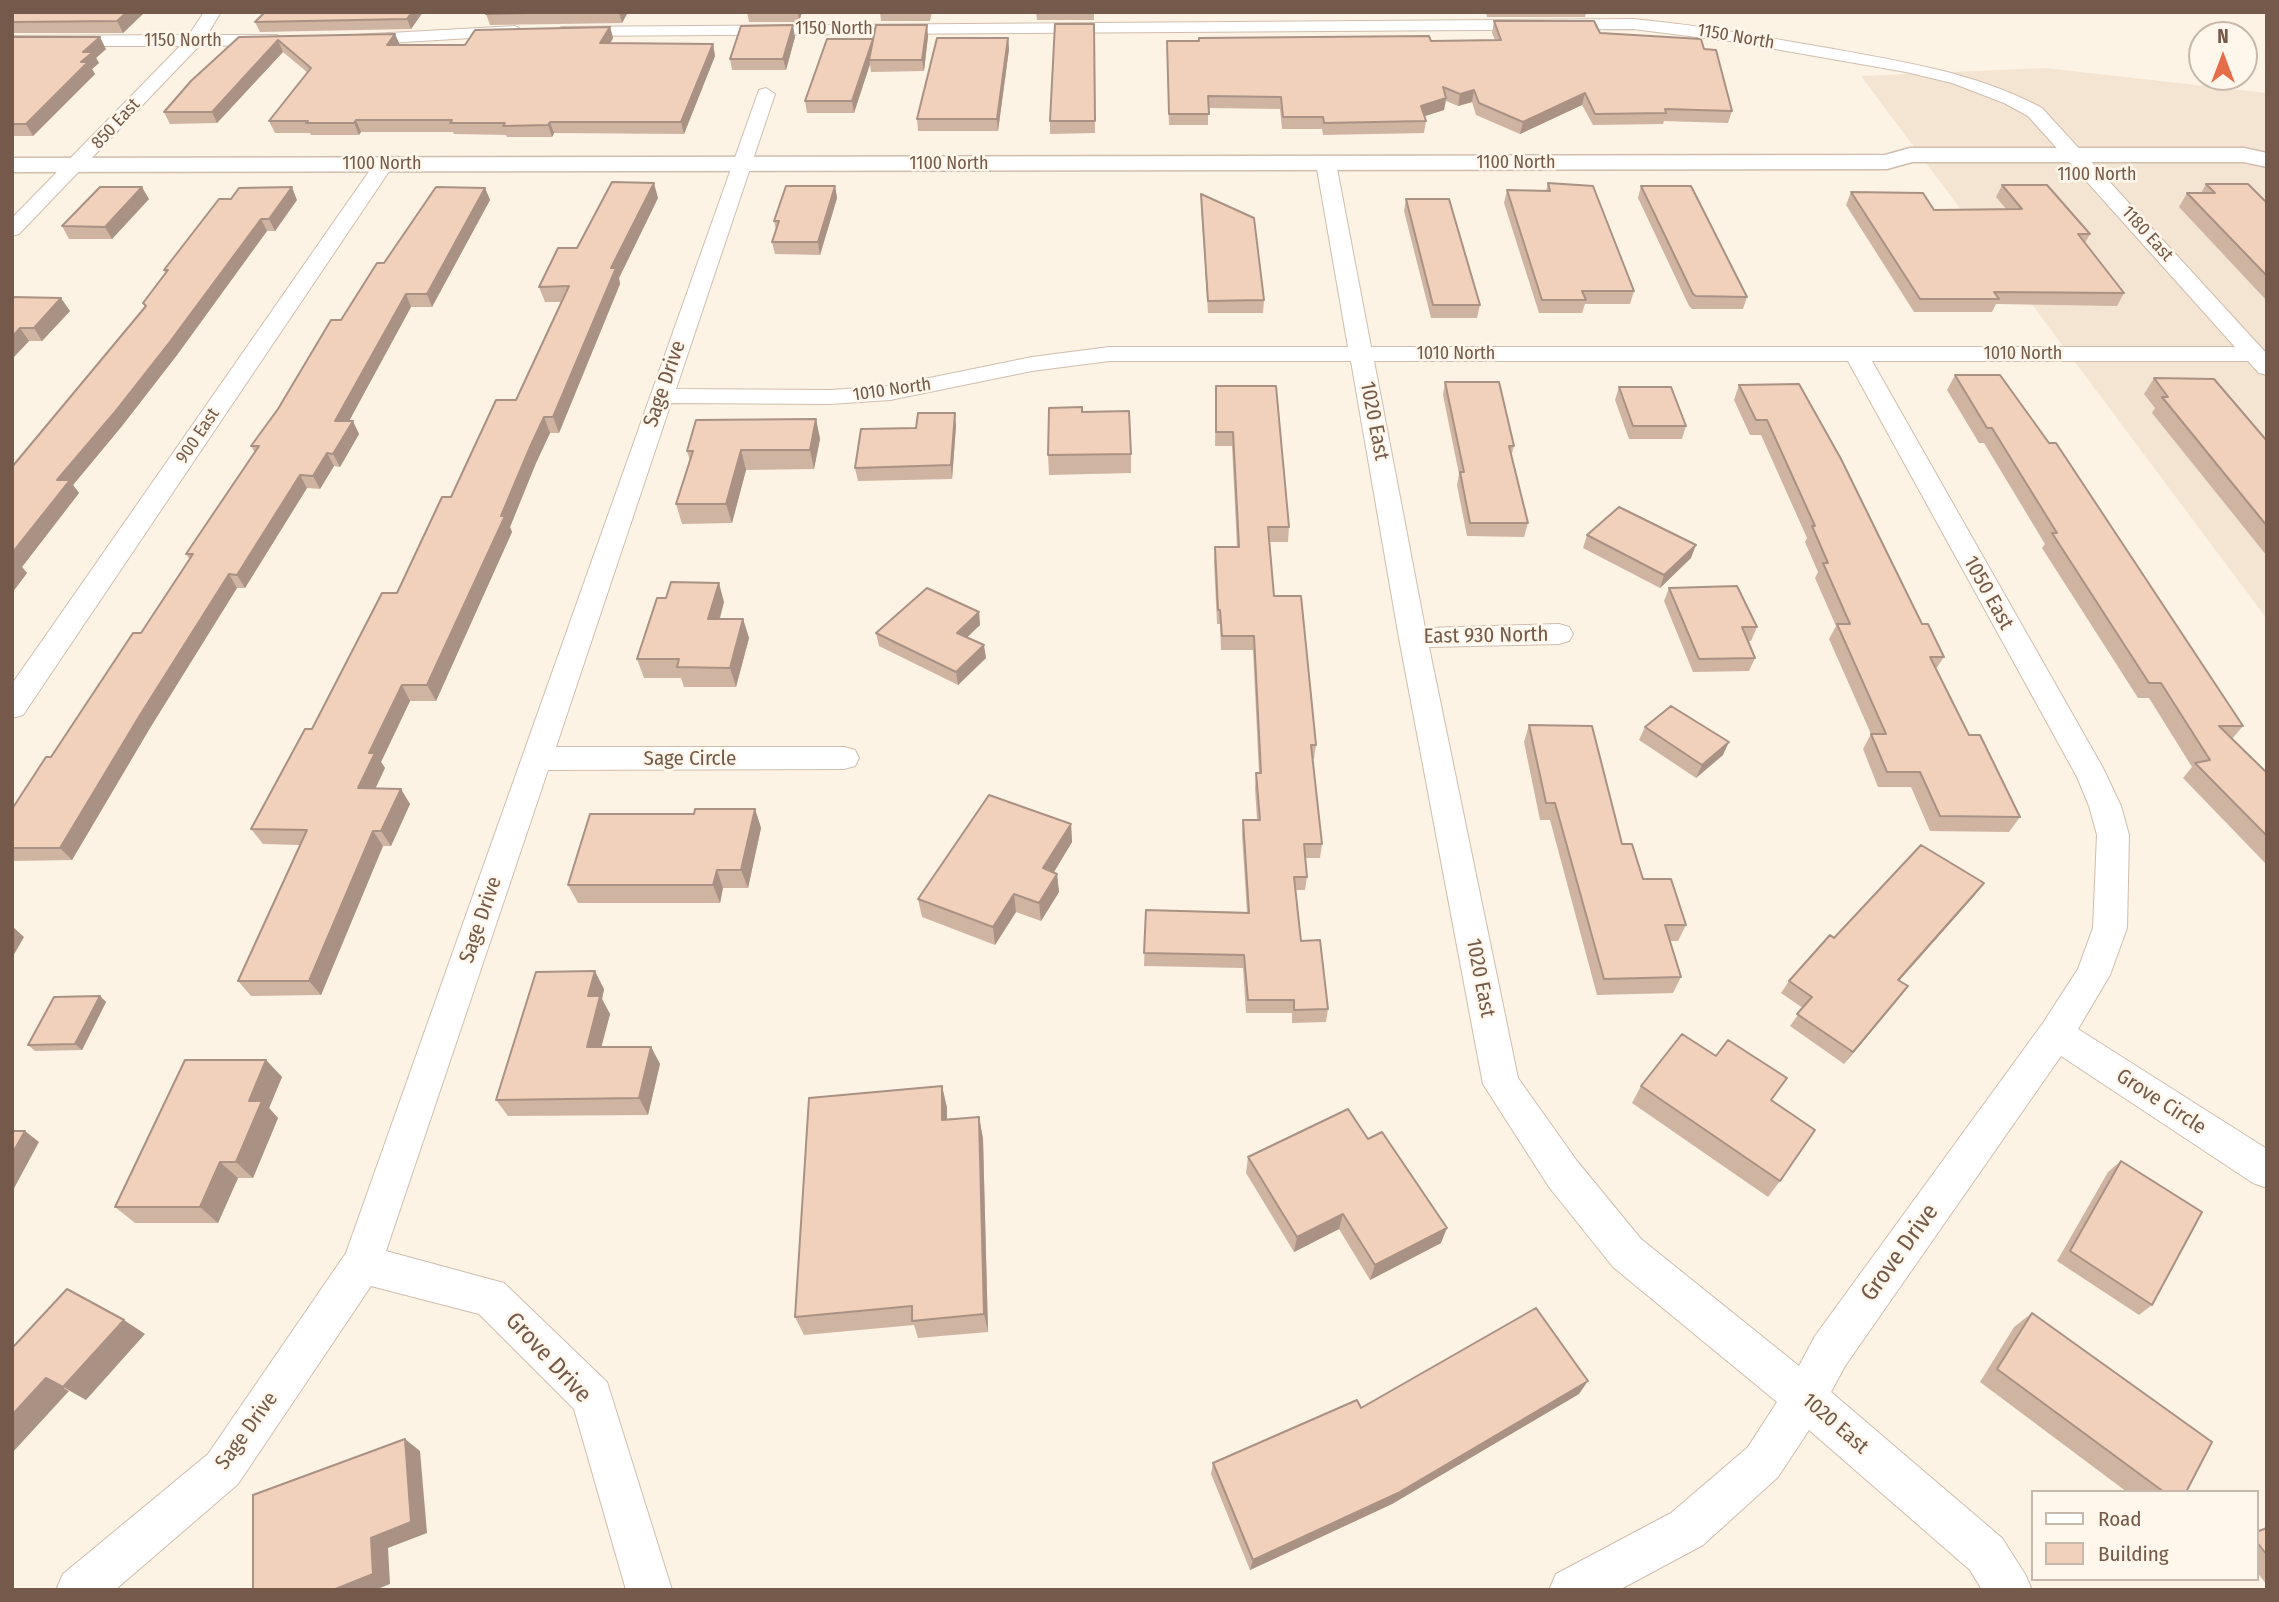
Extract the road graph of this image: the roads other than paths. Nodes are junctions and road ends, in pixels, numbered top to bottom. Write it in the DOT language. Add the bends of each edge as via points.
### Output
graph roads {
  1 [pos="213,12"];
  2 [pos="695,12"];
  3 [pos="1305,19"];
  4 [pos="987,20"];
  5 [pos="687,30"];
  6 [pos="193,40"];
  7 [pos="291,40"];
  8 [pos="342,40"];
  9 [pos="12,41"];
  10 [pos="1946,75"];
  11 [pos="766,94"];
  12 [pos="2076,155"];
  13 [pos="2267,160"];
  14 [pos="1887,162"];
  15 [pos="1325,163"];
  16 [pos="384,164"];
  17 [pos="741,164"];
  18 [pos="12,165"];
  19 [pos="77,165"];
  20 [pos="2095,175"];
  21 [pos="2267,178"];
  22 [pos="12,230"];
  23 [pos="1359,354"];
  24 [pos="1856,354"];
  25 [pos="2261,361"];
  26 [pos="661,396"];
  27 [pos="1559,634"];
  28 [pos="1413,638"];
  29 [pos="24,673"];
  30 [pos="12,707"];
  31 [pos="844,758"];
  32 [pos="536,759"];
  33 [pos="2113,835"];
  34 [pos="2056,1034"];
  35 [pos="2267,1170"];
  36 [pos="362,1264"];
  37 [pos="1805,1398"];
  38 [pos="79,1590"];
  39 [pos="649,1590"];
  40 [pos="1572,1590"];
  41 [pos="2009,1590"];
  1 -- 6 [label="street, 850 East"];
  2 -- 5 [label="street"];
  3 -- 4 [label="street, 1150 North"];
  3 -- 10 [label="street, 1150 North" via="1674,27"];
  4 -- 5 [label="street, 1150 North"];
  5 -- 8 [label="street, 1150 North"];
  6 -- 7 [label="street, 1150 North"];
  6 -- 9 [label="street, 1150 North"];
  6 -- 19 [label="street, 850 East"];
  10 -- 12 [label="street, 1180 East" via="2007,96 2035,112"];
  11 -- 17 [label="street, Sage Drive"];
  12 -- 13 [label="street, 1100 North" via="2244,155"];
  12 -- 14 [label="street, 1100 North" via="1910,155"];
  12 -- 20 [label="street, 1180 East"];
  14 -- 15 [label="street, 1100 North"];
  14 -- 20 [label="street, 1100 North" via="1925,175"];
  15 -- 17 [label="street, 1100 North"];
  15 -- 23 [label="street, 1020 East"];
  16 -- 17 [label="street, 1100 North"];
  16 -- 19 [label="street, 1100 North"];
  16 -- 29 [label="street, 900 East"];
  17 -- 26 [label="street, Sage Drive"];
  18 -- 19 [label="street, 1100 North"];
  19 -- 22 [label="street, 850 East"];
  20 -- 21 [label="street, 1100 North"];
  20 -- 25 [label="street, 1180 East"];
  23 -- 24 [label="street, 1010 North"];
  23 -- 26 [label="street, 1010 North" via="1110,354 1032,364 890,393"];
  23 -- 28 [label="street, 1020 East"];
  24 -- 25 [label="street, 1010 North"];
  24 -- 33 [label="street, 1050 East" via="2092,776"];
  26 -- 32 [label="street, Sage Drive"];
  27 -- 28 [label="street, East 930 North"];
  28 -- 37 [label="street, 1020 East" via="1501,1084 1563,1174 1627,1253"];
  29 -- 30 [label="street, 900 East"];
  31 -- 32 [label="street, Sage Circle"];
  32 -- 36 [label="street, Sage Drive"];
  33 -- 34 [label="street, Grove Drive" via="2110,928 2093,975"];
  34 -- 35 [label="street, Grove Circle"];
  34 -- 37 [label="street, Grove Drive" via="1830,1351"];
  36 -- 38 [label="street, Sage Drive" via="223,1469"];
  36 -- 39 [label="street, Grove Drive" via="490,1297 592,1398"];
  37 -- 40 [label="street, Grove Drive" via="1763,1462 1687,1529"];
  37 -- 41 [label="street, 1020 East" via="1986,1554"];
}
